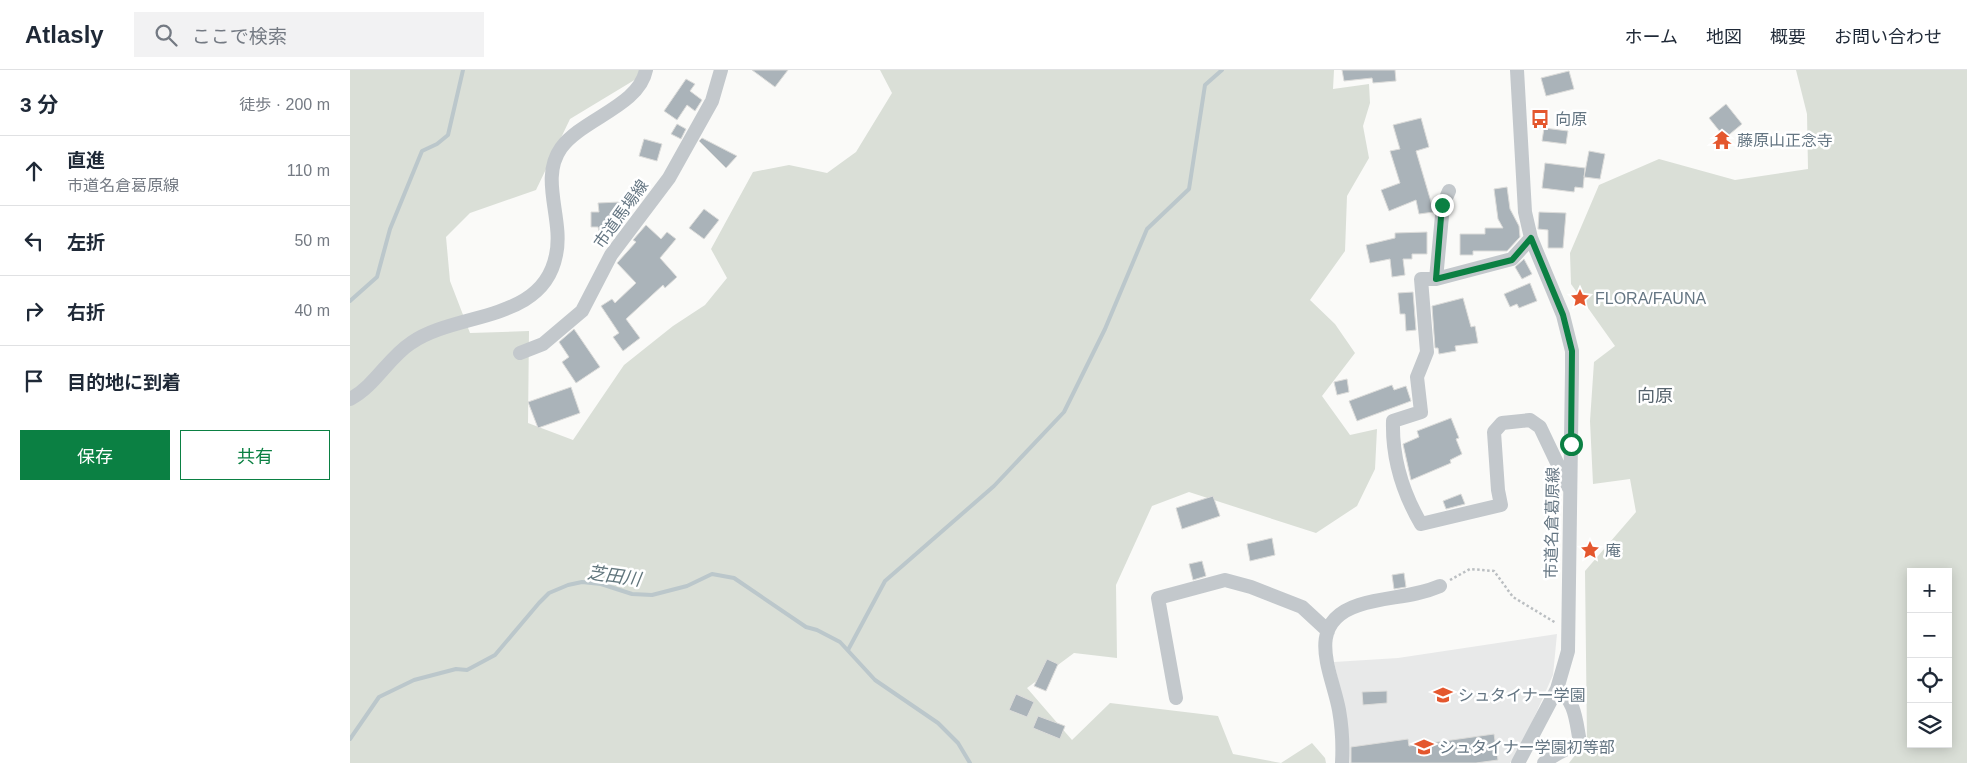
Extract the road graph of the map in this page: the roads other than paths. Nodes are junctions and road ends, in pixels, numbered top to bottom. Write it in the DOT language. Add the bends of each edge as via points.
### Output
graph roads {
  1 [pos="646,70"];
  2 [pos="721,70"];
  3 [pos="1517,70"];
  4 [pos="1448,191"];
  5 [pos="1531,238"];
  6 [pos="1436,279"];
  7 [pos="520,353"];
  8 [pos="350,399"];
  9 [pos="1570,491"];
  10 [pos="1440,586"];
  11 [pos="1328,631"];
  12 [pos="1557,689"];
  13 [pos="1176,698"];
  14 [pos="1544,762"];
  15 [pos="1342,763"];
  16 [pos="1518,763"];
  1 -- 8 [label="street" via="634,92 577,132 554,158 550,174 558,231 556,256 551,270 535,293 512,308 456,323 420,338 398,355 369,386"];
  2 -- 7 [label="street, 市道馬場線" via="712,101 669,178 611,255 582,311 543,344"];
  3 -- 5 [label="street, 市道名倉葛原線" via="1524,212"];
  4 -- 6 [label="street" via="1442,205"];
  5 -- 6 [label="street" via="1512,260"];
  5 -- 9 [label="street, 市道名倉葛原線" via="1563,315 1572,351"];
  6 -- 9 [label="street" via="1421,280 1427,352 1417,377 1421,412 1393,421 1392,445 1409,503 1421,524 1501,506 1494,432 1502,423 1530,420 1540,426"];
  9 -- 12 [label="street, 市道名倉葛原線" via="1568,651"];
  10 -- 11 [label="street" via="1408,597 1360,604 1341,614"];
  11 -- 13 [label="street" via="1302,607 1224,580 1158,598"];
  11 -- 15 [label="street" via="1325,651 1339,707"];
  12 -- 14 [label="street" via="1572,704 1580,742 1568,750 1556,752"];
  12 -- 16 [label="street, 市道名倉葛原線"];
}
